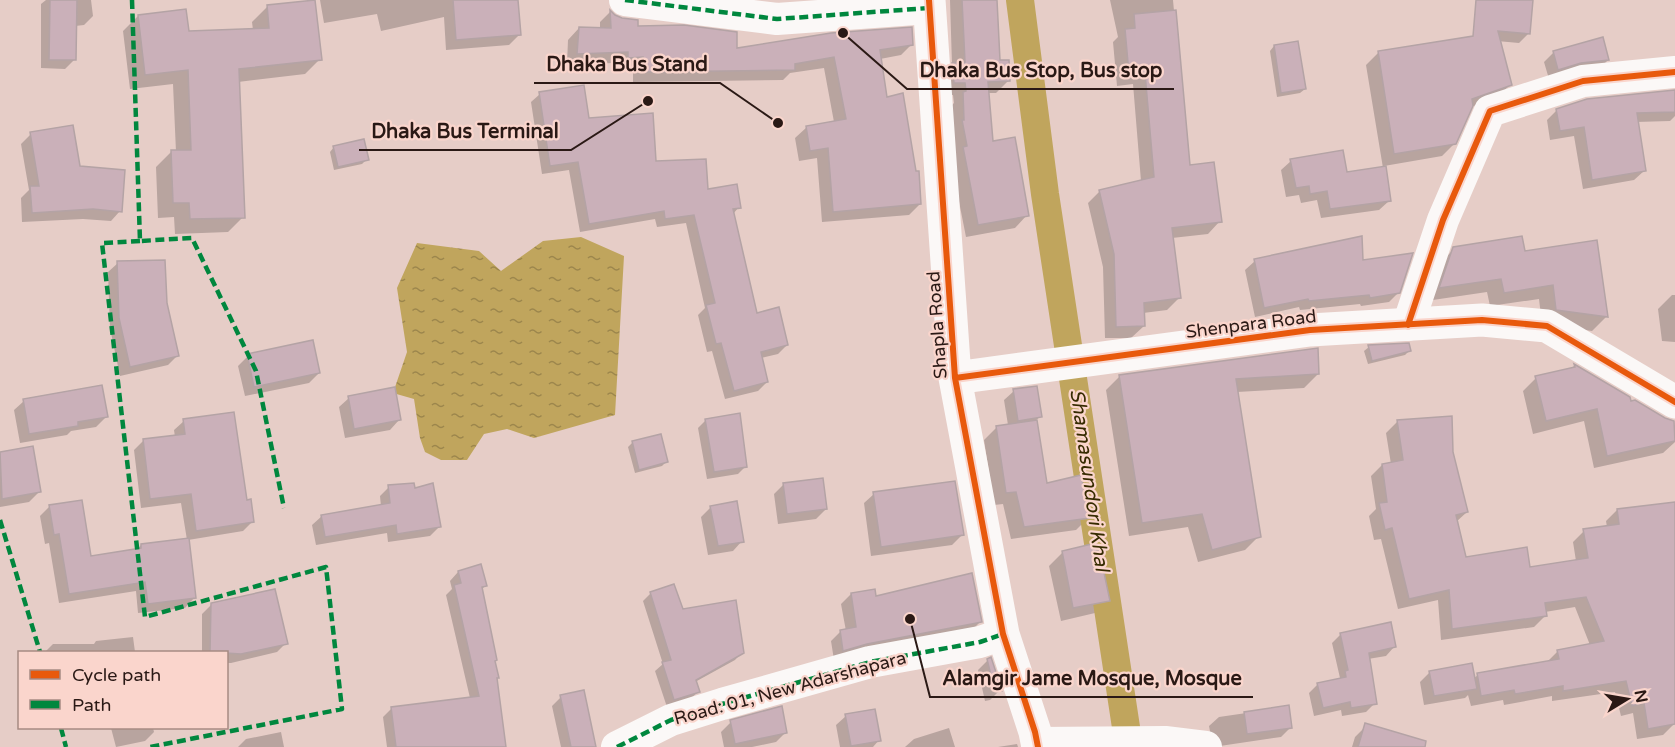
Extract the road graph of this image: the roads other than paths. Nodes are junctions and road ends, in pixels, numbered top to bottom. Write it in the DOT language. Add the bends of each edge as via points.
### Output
graph roads {
  1 [pos="625,0"];
  2 [pos="929,4"];
  3 [pos="1675,72"];
  4 [pos="1408,325"];
  5 [pos="955,378"];
  6 [pos="1675,402"];
  7 [pos="1003,634"];
  8 [pos="1038,745"];
  9 [pos="617,747"];
  10 [pos="1206,747"];
  1 -- 2 [label="street" via="777,19"];
  2 -- 5 [label="street, Shapla Road"];
  3 -- 4 [label="street" via="1584,81 1490,111 1443,220"];
  4 -- 5 [label="street, Shenpara Road" via="1310,330"];
  4 -- 6 [label="street, Shenpara Road" via="1482,320 1547,326"];
  5 -- 7 [label="street, Shapla Road"];
  7 -- 8 [label="street, Shapla Road"];
  7 -- 9 [label="street, Road: 01, New Adarshapara" via="980,642 870,662 722,704 671,720"];
  8 -- 10 [label="street" via="1165,742"];
}
